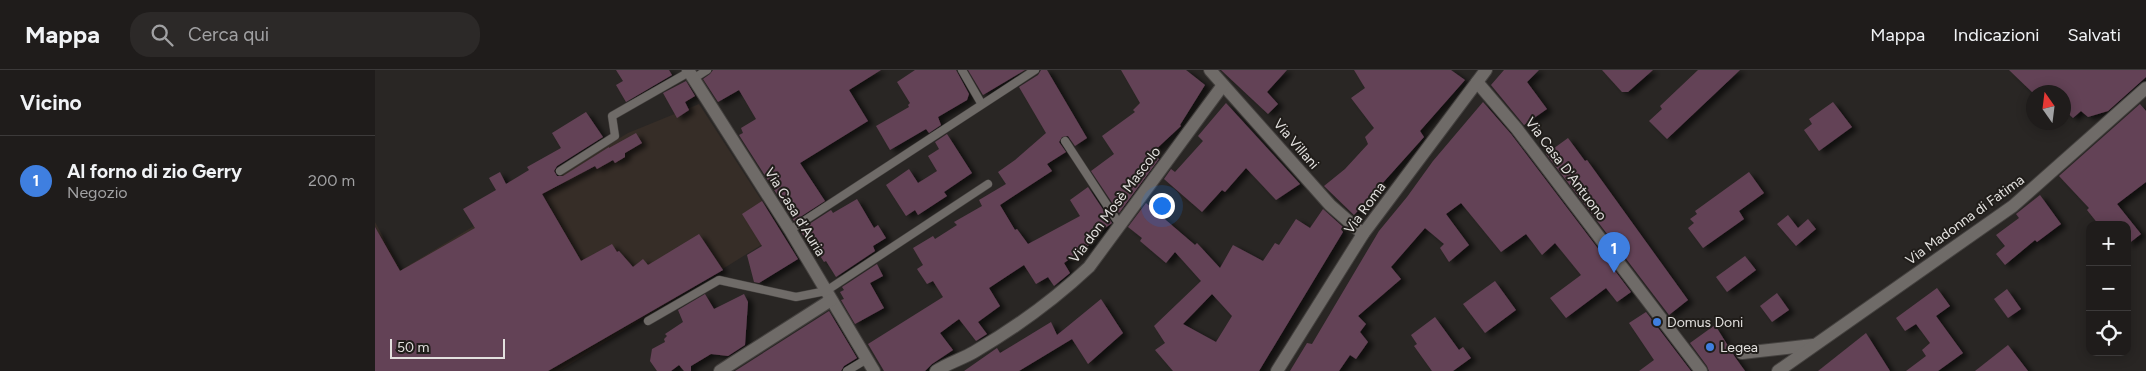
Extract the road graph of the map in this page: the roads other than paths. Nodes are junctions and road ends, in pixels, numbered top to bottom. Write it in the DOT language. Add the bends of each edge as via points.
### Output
graph roads {
  1 [pos="707,70"];
  2 [pos="962,70"];
  3 [pos="1035,70"];
  4 [pos="1210,70"];
  5 [pos="1486,70"];
  6 [pos="690,74"];
  7 [pos="1477,82"];
  8 [pos="1223,85"];
  9 [pos="2146,88"];
  10 [pos="981,103"];
  11 [pos="1065,141"];
  12 [pos="560,171"];
  13 [pos="988,184"];
  14 [pos="1121,225"];
  15 [pos="790,230"];
  16 [pos="1363,234"];
  17 [pos="829,295"];
  18 [pos="648,321"];
  19 [pos="1816,345"];
  20 [pos="1741,353"];
  21 [pos="867,359"];
  22 [pos="720,371"];
  23 [pos="847,371"];
  24 [pos="874,371"];
  25 [pos="936,371"];
  26 [pos="1277,371"];
  27 [pos="1701,371"];
  28 [pos="1778,371"];
  1 -- 6 [label="lane"];
  2 -- 10 [label="lane"];
  3 -- 10 [label="lane"];
  4 -- 8 [label="street, Via Villani"];
  5 -- 7 [label="street, Via Roma"];
  6 -- 12 [label="lane" via="612,116 615,136"];
  6 -- 15 [label="street, Via Casa d'Auria"];
  7 -- 16 [label="street, Via Roma"];
  7 -- 27 [label="street, Via Casa D'Antuono" via="1517,129"];
  8 -- 14 [label="street, Via don Mosè Mascolo"];
  8 -- 16 [label="street, Via Villani" via="1329,205"];
  9 -- 19 [label="street, Via Madonna di Fatima" via="2013,206"];
  10 -- 15 [label="lane"];
  11 -- 14 [label="lane"];
  13 -- 17 [label="lane"];
  14 -- 25 [label="street, Via don Mosè Mascolo" via="1089,267 1068,288 988,344"];
  15 -- 17 [label="street, Via Casa d'Auria"];
  16 -- 26 [label="street, Via Roma"];
  17 -- 18 [label="lane" via="796,297 719,280"];
  17 -- 21 [label="street, Via Casa d'Auria"];
  17 -- 22 [label="street"];
  19 -- 20 [label="street, Via Madonna di Fatima"];
  19 -- 28 [label="street, Via Madonna di Fatima"];
  21 -- 23 [label="lane"];
  21 -- 24 [label="street, Via Casa d'Auria"];
}
